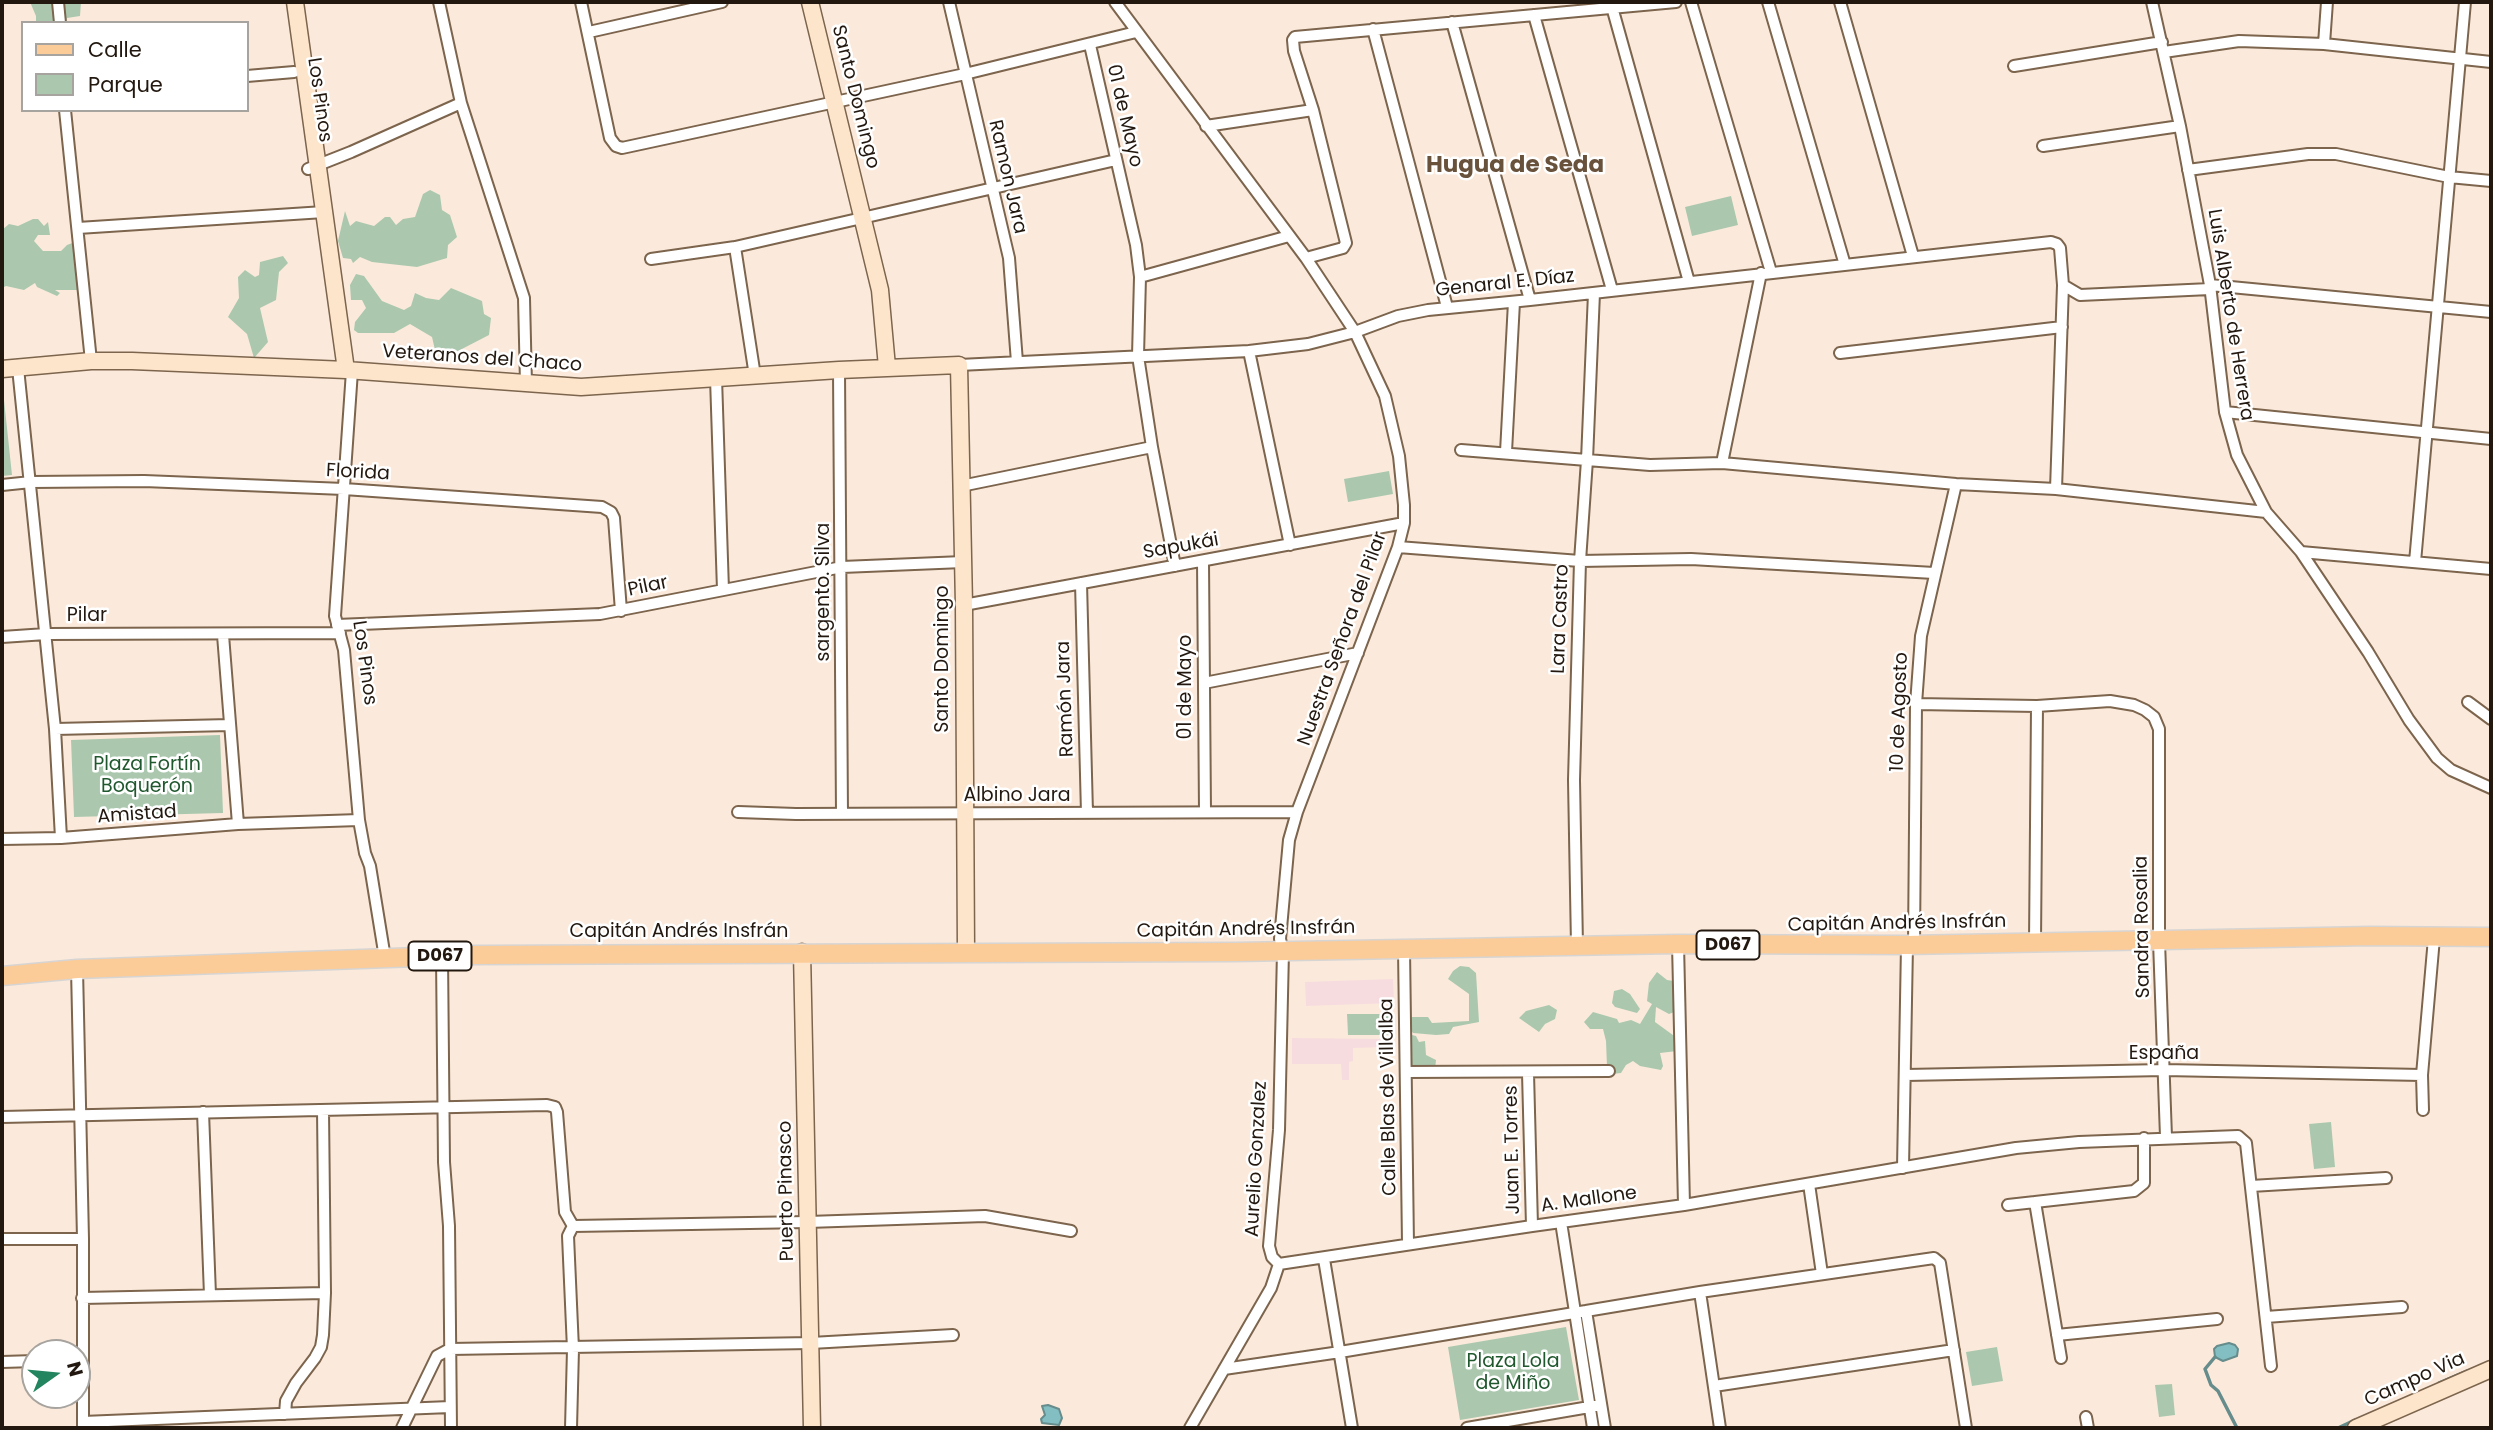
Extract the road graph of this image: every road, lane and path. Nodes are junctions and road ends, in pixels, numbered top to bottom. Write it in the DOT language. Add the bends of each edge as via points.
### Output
graph roads {
  1 [pos="58,2"];
  2 [pos="285,2"];
  3 [pos="295,2"];
  4 [pos="439,2"];
  5 [pos="581,2"];
  6 [pos="722,2"];
  7 [pos="810,2"];
  8 [pos="949,2"];
  9 [pos="1115,2"];
  10 [pos="1676,2"];
  11 [pos="1691,2"];
  12 [pos="1768,2"];
  13 [pos="1840,2"];
  14 [pos="2152,2"];
  15 [pos="2327,2"];
  16 [pos="2465,2"];
  17 [pos="1612,8"];
  18 [pos="1534,15"];
  19 [pos="60,21"];
  20 [pos="1452,22"];
  21 [pos="1373,29"];
  22 [pos="589,32"];
  23 [pos="1136,32"];
  24 [pos="2324,44"];
  25 [pos="1090,45"];
  26 [pos="2163,47"];
  27 [pos="2460,60"];
  28 [pos="2491,62"];
  29 [pos="2014,66"];
  30 [pos="294,72"];
  31 [pos="965,74"];
  32 [pos="248,76"];
  33 [pos="835,102"];
  34 [pos="461,103"];
  35 [pos="1313,110"];
  36 [pos="65,112"];
  37 [pos="1206,126"];
  38 [pos="2180,126"];
  39 [pos="2043,146"];
  40 [pos="1116,160"];
  41 [pos="313,167"];
  42 [pos="2188,170"];
  43 [pos="2449,177"];
  44 [pos="2491,181"];
  45 [pos="992,187"];
  46 [pos="319,212"];
  47 [pos="865,219"];
  48 [pos="78,228"];
  49 [pos="1289,236"];
  50 [pos="734,247"];
  51 [pos="1913,256"];
  52 [pos="1306,258"];
  53 [pos="651,259"];
  54 [pos="1845,265"];
  55 [pos="1766,272"];
  56 [pos="1140,276"];
  57 [pos="1689,282"];
  58 [pos="2063,285"];
  59 [pos="2210,287"];
  60 [pos="1612,290"];
  61 [pos="1594,293"];
  62 [pos="1530,300"];
  63 [pos="1514,302"];
  64 [pos="2438,306"];
  65 [pos="1447,307"];
  66 [pos="2491,312"];
  67 [pos="2062,327"];
  68 [pos="1355,332"];
  69 [pos="1249,351"];
  70 [pos="1840,353"];
  71 [pos="1138,356"];
  72 [pos="91,361"];
  73 [pos="1017,362"];
  74 [pos="960,365"];
  75 [pos="887,367"];
  76 [pos="10,368"];
  77 [pos="344,370"];
  78 [pos="839,370"];
  79 [pos="755,376"];
  80 [pos="716,379"];
  81 [pos="526,384"];
  82 [pos="2225,412"];
  83 [pos="2426,432"];
  84 [pos="2491,439"];
  85 [pos="1152,447"];
  86 [pos="1461,450"];
  87 [pos="1506,452"];
  88 [pos="1587,460"];
  89 [pos="1722,463"];
  90 [pos="31,482"];
  91 [pos="1956,484"];
  92 [pos="2,485"];
  93 [pos="961,486"];
  94 [pos="344,489"];
  95 [pos="2056,489"];
  96 [pos="2266,512"];
  97 [pos="1404,523"];
  98 [pos="1290,545"];
  99 [pos="1398,547"];
  100 [pos="2301,552"];
  101 [pos="1203,561"];
  102 [pos="1580,561"];
  103 [pos="963,562"];
  104 [pos="2415,562"];
  105 [pos="1175,566"];
  106 [pos="842,567"];
  107 [pos="2491,569"];
  108 [pos="1934,573"];
  109 [pos="1080,583"];
  110 [pos="723,590"];
  111 [pos="964,605"];
  112 [pos="621,611"];
  113 [pos="339,629"];
  114 [pos="46,634"];
  115 [pos="223,635"];
  116 [pos="2,637"];
  117 [pos="1359,653"];
  118 [pos="1204,683"];
  119 [pos="2468,702"];
  120 [pos="1916,704"];
  121 [pos="2037,706"];
  122 [pos="2491,719"];
  123 [pos="230,725"];
  124 [pos="55,729"];
  125 [pos="2491,788"];
  126 [pos="738,812"];
  127 [pos="1205,812"];
  128 [pos="1297,812"];
  129 [pos="963,813"];
  130 [pos="1087,813"];
  131 [pos="842,814"];
  132 [pos="359,820"];
  133 [pos="238,824"];
  134 [pos="61,838"];
  135 [pos="2,839"];
  136 [pos="2491,936"];
  137 [pos="2434,938"];
  138 [pos="2160,941"];
  139 [pos="2035,943"];
  140 [pos="1678,944"];
  141 [pos="1910,945"];
  142 [pos="1577,946"];
  143 [pos="1404,949"];
  144 [pos="1283,951"];
  145 [pos="802,952"];
  146 [pos="965,952"];
  147 [pos="442,956"];
  148 [pos="385,958"];
  149 [pos="77,969"];
  150 [pos="2,976"];
  151 [pos="2164,1070"];
  152 [pos="1609,1071"];
  153 [pos="1406,1072"];
  154 [pos="1528,1073"];
  155 [pos="1906,1074"];
  156 [pos="2422,1075"];
  157 [pos="443,1108"];
  158 [pos="323,1110"];
  159 [pos="2423,1110"];
  160 [pos="203,1112"];
  161 [pos="81,1114"];
  162 [pos="2,1116"];
  163 [pos="2166,1137"];
  164 [pos="2144,1138"];
  165 [pos="1903,1168"];
  166 [pos="2386,1178"];
  167 [pos="1809,1184"];
  168 [pos="2251,1186"];
  169 [pos="2035,1202"];
  170 [pos="1684,1205"];
  171 [pos="2008,1205"];
  172 [pos="808,1222"];
  173 [pos="1561,1222"];
  174 [pos="573,1226"];
  175 [pos="1532,1226"];
  176 [pos="1070,1231"];
  177 [pos="2,1239"];
  178 [pos="83,1239"];
  179 [pos="1408,1244"];
  180 [pos="1324,1259"];
  181 [pos="1279,1264"];
  182 [pos="1822,1274"];
  183 [pos="1700,1292"];
  184 [pos="325,1293"];
  185 [pos="210,1295"];
  186 [pos="82,1298"];
  187 [pos="2402,1307"];
  188 [pos="1581,1312"];
  189 [pos="2266,1317"];
  190 [pos="2217,1319"];
  191 [pos="953,1335"];
  192 [pos="2057,1335"];
  193 [pos="81,1339"];
  194 [pos="811,1343"];
  195 [pos="450,1349"];
  196 [pos="573,1349"];
  197 [pos="1954,1350"];
  198 [pos="1340,1352"];
  199 [pos="2061,1358"];
  200 [pos="21,1361"];
  201 [pos="2,1362"];
  202 [pos="2271,1366"];
  203 [pos="1224,1369"];
  204 [pos="2491,1370"];
  205 [pos="1714,1386"];
  206 [pos="1595,1406"];
  207 [pos="450,1407"];
  208 [pos="411,1408"];
  209 [pos="285,1413"];
  210 [pos="253,1415"];
  211 [pos="83,1425"];
  212 [pos="252,1428"];
  213 [pos="402,1428"];
  214 [pos="451,1428"];
  215 [pos="571,1428"];
  216 [pos="812,1428"];
  217 [pos="1191,1428"];
  218 [pos="1352,1428"];
  219 [pos="1474,1428"];
  220 [pos="1593,1428"];
  221 [pos="1605,1428"];
  222 [pos="1720,1428"];
  223 [pos="1966,1428"];
  224 [pos="2357,1428"];
  1 -- 19 [label="street"];
  2 -- 30 [label="street, Los Pinos"];
  3 -- 41 [label="street"];
  4 -- 34 [label="street"];
  5 -- 22 [label="street"];
  6 -- 22 [label="street"];
  7 -- 33 [label="street, Santo Domingo"];
  8 -- 31 [label="street, Ramon Jara"];
  9 -- 23 [label="street, Nuestra Señora del Pilar"];
  10 -- 17 [label="street"];
  11 -- 55 [label="street"];
  12 -- 54 [label="street"];
  13 -- 51 [label="street"];
  14 -- 26 [label="street, Luis Alberto de Herrera"];
  15 -- 24 [label="street"];
  16 -- 27 [label="street"];
  17 -- 18 [label="street"];
  17 -- 57 [label="street"];
  18 -- 20 [label="street"];
  18 -- 60 [label="street"];
  20 -- 21 [label="street"];
  20 -- 62 [label="street"];
  21 -- 35 [label="street" via="1293,40"];
  21 -- 65 [label="street"];
  22 -- 33 [label="street" via="610,138 620,147"];
  23 -- 25 [label="street"];
  23 -- 37 [label="street, Nuestra Señora del Pilar"];
  24 -- 26 [label="street" via="2239,41"];
  24 -- 27 [label="street"];
  25 -- 31 [label="street"];
  25 -- 40 [label="street, 01 de Mayo"];
  26 -- 29 [label="street"];
  26 -- 38 [label="street, Luis Alberto de Herrera"];
  27 -- 28 [label="street"];
  27 -- 43 [label="street"];
  30 -- 32 [label="street"];
  30 -- 41 [label="street, Los Pinos"];
  31 -- 33 [label="street"];
  31 -- 45 [label="street, Ramon Jara"];
  33 -- 47 [label="street, Santo Domingo"];
  34 -- 41 [label="street"];
  34 -- 81 [label="street" via="524,298"];
  35 -- 37 [label="street"];
  35 -- 52 [label="street" via="1346,243"];
  36 -- 48 [label="street"];
  37 -- 49 [label="street, Nuestra Señora del Pilar"];
  38 -- 39 [label="street"];
  38 -- 42 [label="street, Luis Alberto de Herrera"];
  40 -- 45 [label="street"];
  40 -- 56 [label="street, 01 de Mayo"];
  41 -- 46 [label="street, Los Pinos"];
  42 -- 43 [label="street" via="2336,154"];
  42 -- 59 [label="street, Luis Alberto de Herrera"];
  43 -- 44 [label="street"];
  43 -- 64 [label="street"];
  45 -- 47 [label="street"];
  45 -- 73 [label="street, Ramon Jara" via="1009,258"];
  46 -- 48 [label="street"];
  46 -- 77 [label="street, Los Pinos"];
  47 -- 50 [label="street"];
  47 -- 75 [label="street, Santo Domingo" via="880,290"];
  48 -- 72 [label="street"];
  49 -- 52 [label="street, Nuestra Señora del Pilar"];
  49 -- 56 [label="street"];
  50 -- 53 [label="street"];
  50 -- 79 [label="street"];
  51 -- 54 [label="street, Genaral E. Díaz"];
  51 -- 58 [label="street, Genaral E. Díaz" via="2051,242 2060,251"];
  52 -- 68 [label="street, Nuestra Señora del Pilar"];
  54 -- 55 [label="street, Genaral E. Díaz"];
  55 -- 57 [label="street, Genaral E. Díaz"];
  55 -- 89 [label="street"];
  56 -- 71 [label="street, 01 de Mayo"];
  57 -- 60 [label="street, Genaral E. Díaz"];
  58 -- 59 [label="street" via="2080,295"];
  58 -- 67 [label="street"];
  59 -- 64 [label="street"];
  59 -- 82 [label="street, Luis Alberto de Herrera"];
  60 -- 61 [label="street, Genaral E. Díaz"];
  61 -- 62 [label="street, Genaral E. Díaz"];
  61 -- 88 [label="street, Lara Castro"];
  62 -- 63 [label="street, Genaral E. Díaz"];
  63 -- 65 [label="street, Genaral E. Díaz"];
  63 -- 87 [label="street"];
  64 -- 66 [label="street"];
  64 -- 83 [label="street"];
  65 -- 68 [label="street, Genaral E. Díaz" via="1398,316"];
  67 -- 70 [label="street"];
  67 -- 95 [label="street"];
  68 -- 69 [label="street, Genaral E. Díaz" via="1308,344"];
  68 -- 97 [label="street, Nuestra Señora del Pilar" via="1376,373 1393,427"];
  69 -- 71 [label="street, Genaral E. Díaz"];
  69 -- 98 [label="street"];
  71 -- 73 [label="street, Genaral E. Díaz"];
  71 -- 85 [label="street"];
  72 -- 76 [label="street, Veteranos del Chaco"];
  72 -- 77 [label="street, Veteranos del Chaco"];
  73 -- 74 [label="street, Genaral E. Díaz"];
  74 -- 75 [label="street, Veteranos del Chaco"];
  74 -- 93 [label="street, Santo Domingo"];
  75 -- 78 [label="street, Veteranos del Chaco"];
  76 -- 90 [label="street"];
  77 -- 81 [label="street, Veteranos del Chaco"];
  77 -- 94 [label="street, Los Pinos"];
  78 -- 79 [label="street, Veteranos del Chaco"];
  78 -- 106 [label="street, sargento. Silva"];
  79 -- 80 [label="street, Veteranos del Chaco"];
  80 -- 81 [label="street, Veteranos del Chaco" via="581,387"];
  80 -- 110 [label="street"];
  82 -- 83 [label="street"];
  82 -- 96 [label="street, Luis Alberto de Herrera" via="2237,455"];
  83 -- 84 [label="street"];
  83 -- 104 [label="street"];
  85 -- 93 [label="street"];
  85 -- 105 [label="street"];
  86 -- 87 [label="street"];
  87 -- 88 [label="street"];
  88 -- 89 [label="street" via="1650,465"];
  88 -- 102 [label="street, Lara Castro"];
  89 -- 91 [label="street"];
  90 -- 92 [label="street, Florida"];
  90 -- 94 [label="street, Florida" via="144,481"];
  90 -- 114 [label="street"];
  91 -- 95 [label="street"];
  91 -- 108 [label="street, 10 de Agosto"];
  93 -- 103 [label="street, Santo Domingo"];
  94 -- 112 [label="street, Florida" via="608,509 614,518"];
  94 -- 113 [label="street, Los Pinos" via="335,616"];
  95 -- 96 [label="street"];
  96 -- 100 [label="street, Luis Alberto de Herrera"];
  97 -- 98 [label="street, Sapukái"];
  97 -- 99 [label="street, Nuestra Señora del Pilar"];
  98 -- 101 [label="street, Sapukái"];
  99 -- 102 [label="street"];
  99 -- 117 [label="street, Nuestra Señora del Pilar"];
  100 -- 104 [label="street"];
  100 -- 125 [label="street, Luis Alberto de Herrera" via="2437,758 2451,770"];
  101 -- 105 [label="street, Sapukái"];
  101 -- 118 [label="street, 01 de Mayo"];
  102 -- 108 [label="street" via="1691,559"];
  102 -- 142 [label="street, Lara Castro" via="1574,780"];
  103 -- 106 [label="street, Pilar"];
  103 -- 111 [label="street, Santo Domingo"];
  104 -- 107 [label="street"];
  105 -- 109 [label="street, Sapukái"];
  106 -- 110 [label="street, Pilar"];
  106 -- 131 [label="street, sargento. Silva"];
  108 -- 120 [label="street, 10 de Agosto" via="1921,636"];
  109 -- 111 [label="street, Sapukái"];
  109 -- 130 [label="street, Ramón Jara"];
  110 -- 112 [label="street, Pilar"];
  111 -- 129 [label="street, Santo Domingo"];
  112 -- 113 [label="street, Pilar"];
  113 -- 115 [label="street, Pilar"];
  113 -- 132 [label="street, Los Pinos"];
  114 -- 115 [label="street, Pilar"];
  114 -- 116 [label="street, Pilar"];
  114 -- 124 [label="street"];
  115 -- 123 [label="street"];
  117 -- 118 [label="street"];
  117 -- 128 [label="street, Nuestra Señora del Pilar"];
  118 -- 127 [label="street, 01 de Mayo"];
  119 -- 122 [label="street"];
  120 -- 121 [label="street"];
  120 -- 141 [label="street, 10 de Agosto"];
  121 -- 138 [label="street, Sandra Rosalia" via="2110,701 2134,705 2154,717 2159,729"];
  121 -- 139 [label="street"];
  123 -- 124 [label="street"];
  123 -- 133 [label="street"];
  124 -- 134 [label="street"];
  126 -- 131 [label="street, Albino Jara"];
  127 -- 128 [label="street, Albino Jara"];
  127 -- 130 [label="street, Albino Jara"];
  128 -- 144 [label="street, Nuestra Señora del Pilar" via="1289,840 1280,939"];
  129 -- 130 [label="street, Albino Jara"];
  129 -- 131 [label="street, Albino Jara"];
  129 -- 146 [label="street, Santo Domingo"];
  132 -- 133 [label="street, Amistad"];
  132 -- 148 [label="street, Los Pinos"];
  133 -- 134 [label="street, Amistad"];
  134 -- 135 [label="street, Amistad"];
  136 -- 137 [label="main road, Capitán Andrés Insfrán / D067"];
  137 -- 138 [label="main road, Capitán Andrés Insfrán / D067"];
  137 -- 156 [label="street"];
  138 -- 139 [label="main road, Capitán Andrés Insfrán / D067"];
  138 -- 151 [label="street, Sandra Rosalia"];
  139 -- 141 [label="main road, Capitán Andrés Insfrán / D067"];
  140 -- 141 [label="main road, Capitán Andrés Insfrán / D067"];
  140 -- 142 [label="main road, Capitán Andrés Insfrán / D067"];
  140 -- 170 [label="street"];
  141 -- 155 [label="street, 10 de Agosto"];
  142 -- 143 [label="main road, Capitán Andrés Insfrán / D067"];
  143 -- 144 [label="main road, Capitán Andrés Insfrán / D067"];
  143 -- 153 [label="street, Calle Blas de Villalba"];
  144 -- 146 [label="main road, Capitán Andrés Insfrán / D067"];
  144 -- 181 [label="street, Aurelio Gonzalez" via="1279,1130 1269,1246"];
  145 -- 146 [label="main road, Capitán Andrés Insfrán / D067"];
  145 -- 147 [label="main road, Capitán Andrés Insfrán / D067"];
  145 -- 172 [label="street, Puerto Pinasco"];
  147 -- 148 [label="main road, Capitán Andrés Insfrán / D067"];
  147 -- 157 [label="street"];
  148 -- 149 [label="main road, Capitán Andrés Insfrán / D067"];
  149 -- 150 [label="main road, Capitán Andrés Insfrán / D067"];
  149 -- 161 [label="street"];
  151 -- 155 [label="street, España"];
  151 -- 156 [label="street, España"];
  151 -- 163 [label="street, Sandra Rosalia"];
  152 -- 154 [label="street"];
  153 -- 154 [label="street"];
  153 -- 179 [label="street, Calle Blas de Villalba"];
  154 -- 175 [label="street, Juan E. Torres"];
  155 -- 165 [label="street, 10 de Agosto"];
  156 -- 159 [label="street"];
  157 -- 158 [label="street"];
  157 -- 174 [label="street" via="555,1107 565,1212"];
  157 -- 195 [label="street"];
  158 -- 160 [label="street"];
  158 -- 184 [label="street"];
  160 -- 161 [label="street"];
  160 -- 185 [label="street"];
  161 -- 162 [label="street"];
  161 -- 178 [label="street"];
  163 -- 164 [label="street, A. Mallone"];
  163 -- 168 [label="street, A. Mallone" via="2242,1137"];
  164 -- 165 [label="street, A. Mallone" via="2016,1148"];
  164 -- 169 [label="street" via="2144,1183 2137,1190"];
  165 -- 167 [label="street, A. Mallone"];
  166 -- 168 [label="street"];
  167 -- 170 [label="street, A. Mallone"];
  167 -- 182 [label="street"];
  168 -- 189 [label="street"];
  169 -- 171 [label="street"];
  169 -- 192 [label="street"];
  170 -- 173 [label="street, A. Mallone"];
  172 -- 174 [label="street"];
  172 -- 176 [label="street" via="985,1216"];
  172 -- 194 [label="street, Puerto Pinasco"];
  173 -- 175 [label="street, A. Mallone"];
  173 -- 188 [label="street"];
  174 -- 196 [label="street" via="568,1236"];
  175 -- 179 [label="street, A. Mallone"];
  177 -- 178 [label="street"];
  178 -- 186 [label="street"];
  179 -- 180 [label="street, A. Mallone"];
  180 -- 181 [label="street, A. Mallone"];
  180 -- 198 [label="street"];
  181 -- 203 [label="street" via="1271,1288"];
  182 -- 183 [label="street"];
  182 -- 197 [label="street" via="1937,1259"];
  183 -- 188 [label="street"];
  183 -- 205 [label="street"];
  184 -- 185 [label="street"];
  184 -- 209 [label="street" via="321,1347 286,1401"];
  185 -- 186 [label="street"];
  186 -- 193 [label="street"];
  187 -- 189 [label="street"];
  188 -- 198 [label="street"];
  188 -- 206 [label="street"];
  189 -- 202 [label="street"];
  190 -- 192 [label="street"];
  191 -- 194 [label="street"];
  192 -- 199 [label="street"];
  194 -- 196 [label="street"];
  194 -- 216 [label="street, Puerto Pinasco"];
  195 -- 196 [label="street"];
  195 -- 207 [label="street"];
  195 -- 208 [label="street" via="437,1356"];
  196 -- 215 [label="street"];
  197 -- 205 [label="street"];
  197 -- 223 [label="street"];
  198 -- 203 [label="street"];
  198 -- 218 [label="street"];
  200 -- 201 [label="street"];
  203 -- 217 [label="street"];
  204 -- 224 [label="street, Campo Via"];
  205 -- 222 [label="street"];
  206 -- 219 [label="street"];
  206 -- 220 [label="street"];
  206 -- 221 [label="street"];
  207 -- 208 [label="street"];
  207 -- 214 [label="street"];
  208 -- 209 [label="street"];
  208 -- 213 [label="street"];
  209 -- 210 [label="street"];
  210 -- 211 [label="street"];
  210 -- 212 [label="street"];
}
